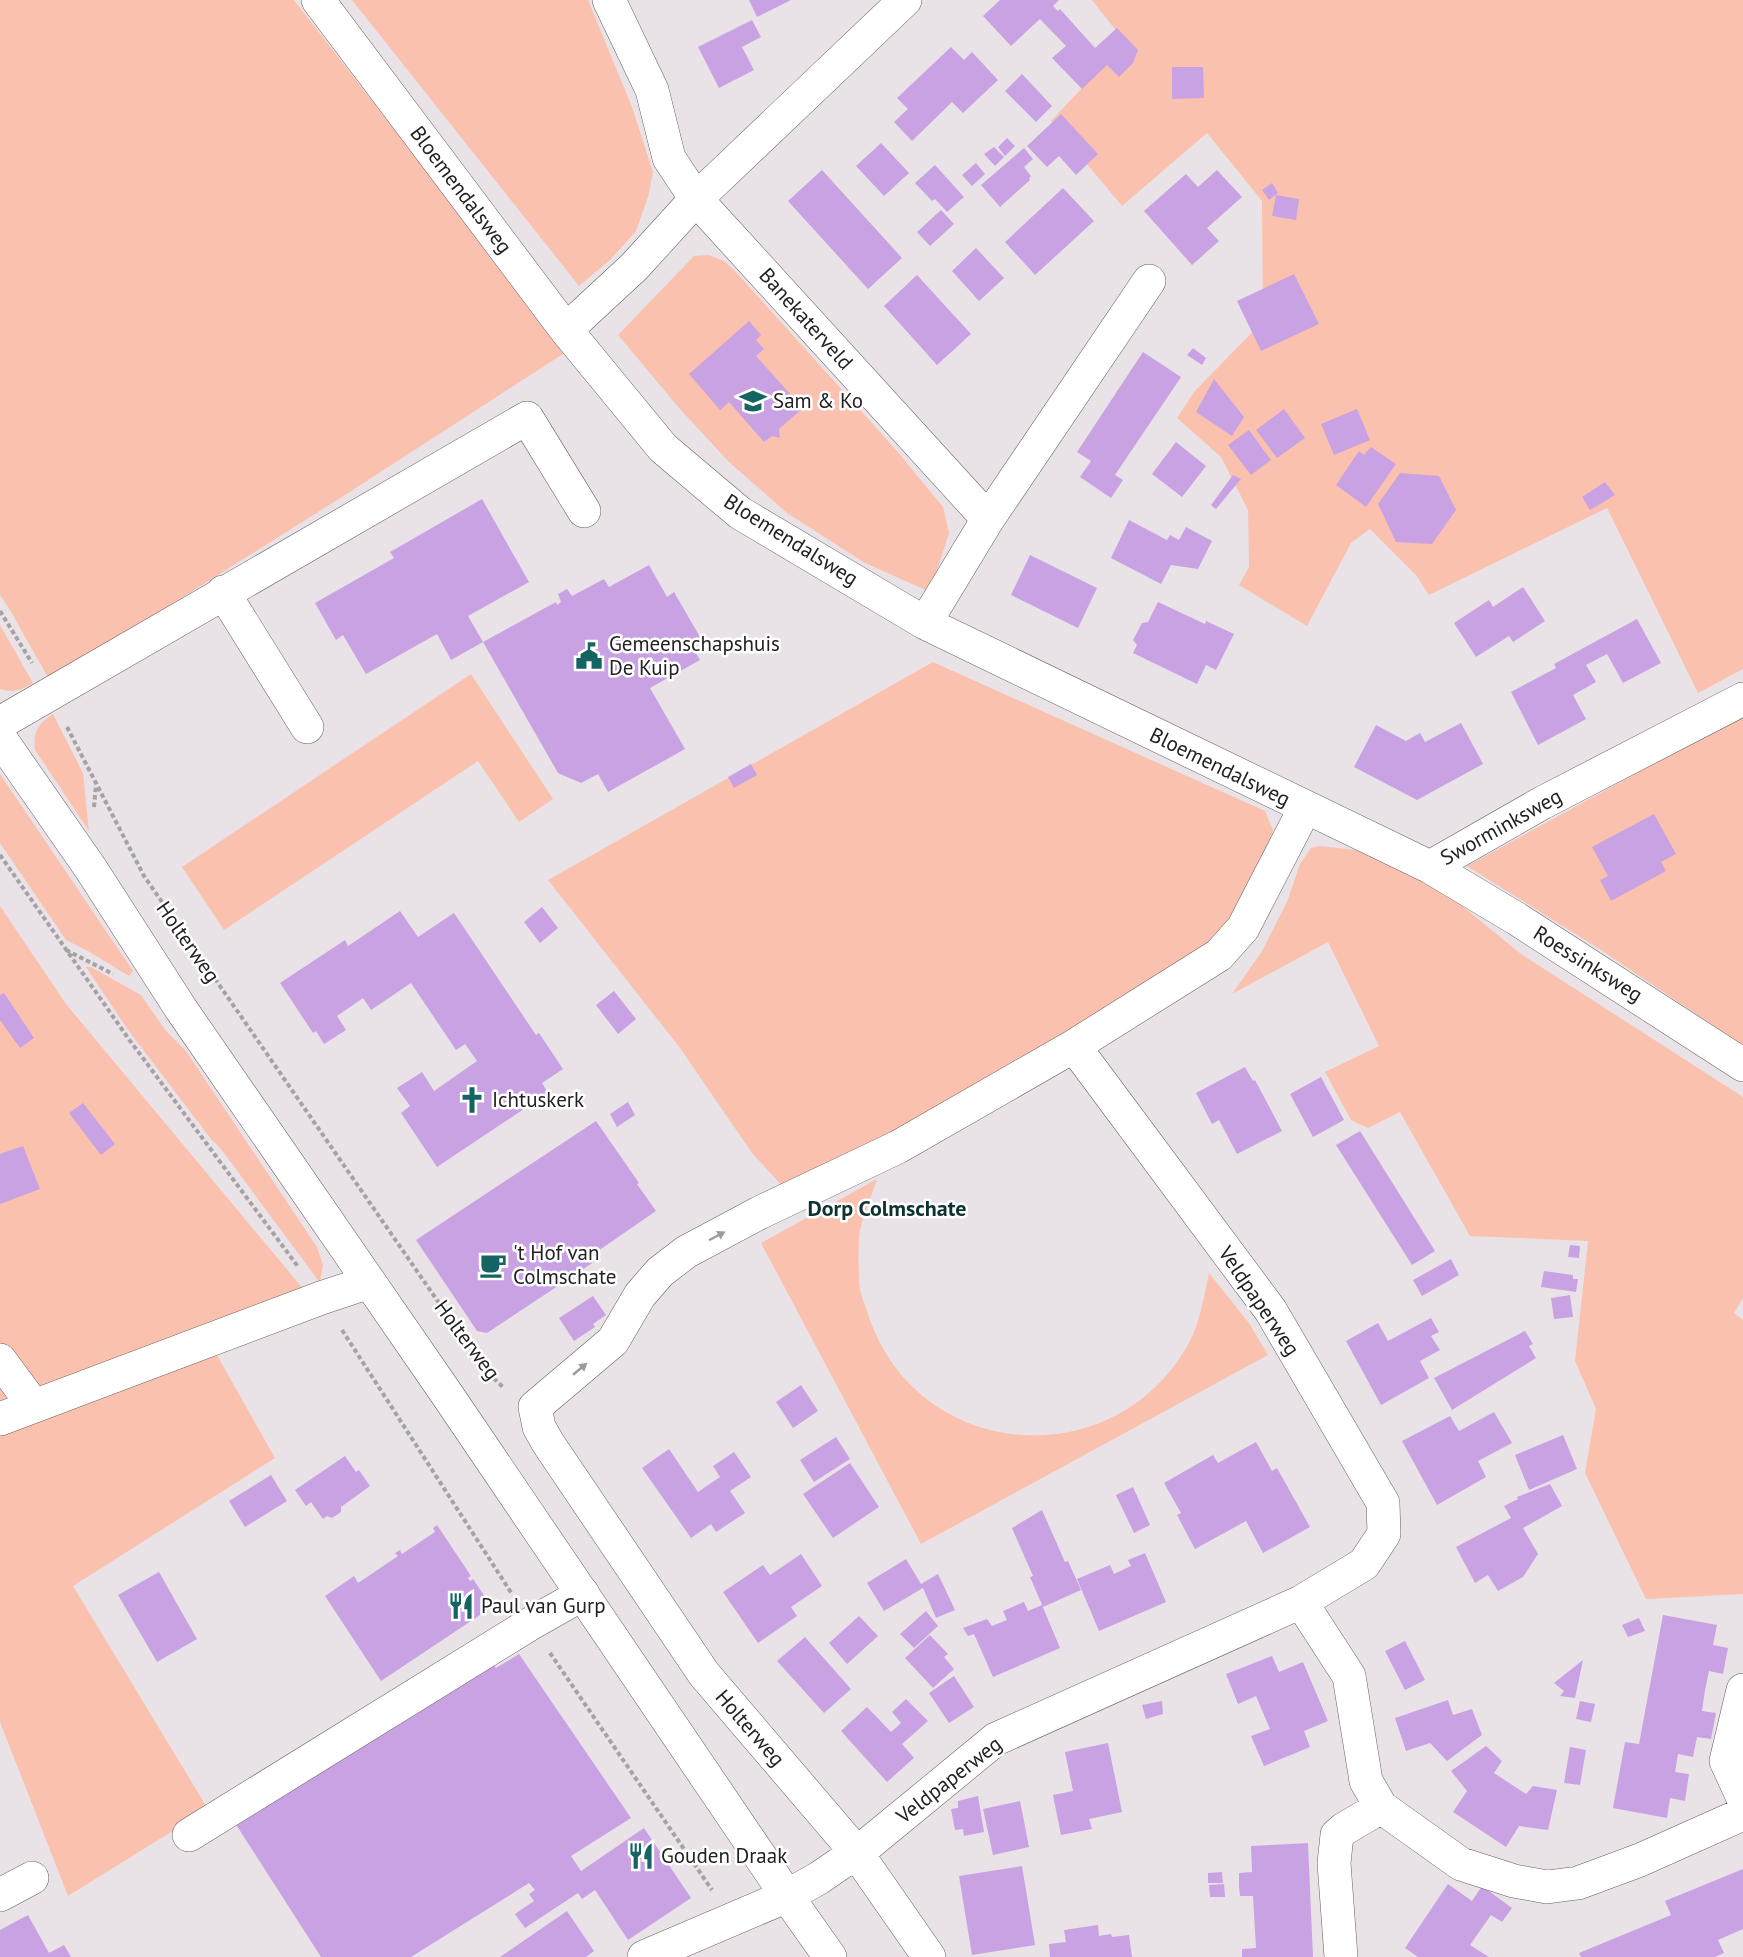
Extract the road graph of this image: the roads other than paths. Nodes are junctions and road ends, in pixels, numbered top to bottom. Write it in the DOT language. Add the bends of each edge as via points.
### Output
graph roads {
  1 [pos="318,0"];
  2 [pos="609,0"];
  3 [pos="906,0"];
  4 [pos="696,199"];
  5 [pos="1149,281"];
  6 [pos="566,330"];
  7 [pos="584,512"];
  8 [pos="988,519"];
  9 [pos="224,592"];
  10 [pos="925,623"];
  11 [pos="1743,699"];
  12 [pos="0,723"];
  13 [pos="307,728"];
  14 [pos="0,738"];
  15 [pos="1305,808"];
  16 [pos="1430,867"];
  17 [pos="1074,1046"];
  18 [pos="1743,1065"];
  19 [pos="369,1282"];
  20 [pos="0,1359"];
  21 [pos="34,1406"];
  22 [pos="0,1419"];
  23 [pos="583,1594"];
  24 [pos="1301,1602"];
  25 [pos="1743,1690"];
  26 [pos="1743,1798"];
  27 [pos="1381,1807"];
  28 [pos="1743,1814"];
  29 [pos="189,1835"];
  30 [pos="856,1851"];
  31 [pos="32,1878"];
  32 [pos="0,1895"];
  33 [pos="787,1896"];
  34 [pos="644,1957"];
  35 [pos="830,1957"];
  36 [pos="929,1957"];
  37 [pos="1341,1957"];
  1 -- 6 [label="street, Bloemendalsweg"];
  2 -- 4 [label="street, Banekaterveld" via="652,90 669,158"];
  3 -- 4 [label="street"];
  4 -- 6 [label="street" via="634,267"];
  4 -- 8 [label="street, Banekaterveld"];
  5 -- 8 [label="street"];
  6 -- 10 [label="street, Bloemendalsweg" via="663,448 740,513"];
  7 -- 9 [label="street" via="527,418"];
  8 -- 10 [label="street"];
  9 -- 12 [label="street"];
  9 -- 13 [label="street"];
  10 -- 15 [label="street, Bloemendalsweg"];
  11 -- 16 [label="street, Sworminksweg" via="1542,803"];
  14 -- 19 [label="street, Holterweg"];
  15 -- 16 [label="street, Sworminksweg"];
  15 -- 17 [label="street" via="1243,928 1219,955"];
  16 -- 18 [label="street, Roessinksweg"];
  17 -- 24 [label="street, Veldpaperweg" via="1271,1311 1383,1503 1384,1534 1364,1564"];
  30 -- 17 [label="street, Holterweg, one-way" via="704,1674 548,1443 539,1427 535,1407 614,1341 640,1295 660,1272 686,1252 898,1147"];
  19 -- 21 [label="street"];
  19 -- 23 [label="street, Holterweg"];
  20 -- 21 [label="street"];
  21 -- 22 [label="street"];
  23 -- 29 [label="street"];
  23 -- 33 [label="street, Holterweg"];
  24 -- 27 [label="street" via="1348,1676 1366,1781"];
  24 -- 30 [label="street, Veldpaperweg" via="996,1739"];
  25 -- 26 [label="street" via="1726,1761"];
  27 -- 28 [label="street" via="1461,1863 1514,1881 1547,1887 1578,1883 1640,1860"];
  27 -- 37 [label="street" via="1337,1835 1334,1863"];
  30 -- 33 [label="street, Veldpaperweg"];
  30 -- 36 [label="street, Holterweg"];
  31 -- 32 [label="street"];
  33 -- 34 [label="street, Veldpaperweg"];
  33 -- 35 [label="street, Holterweg"];
}
